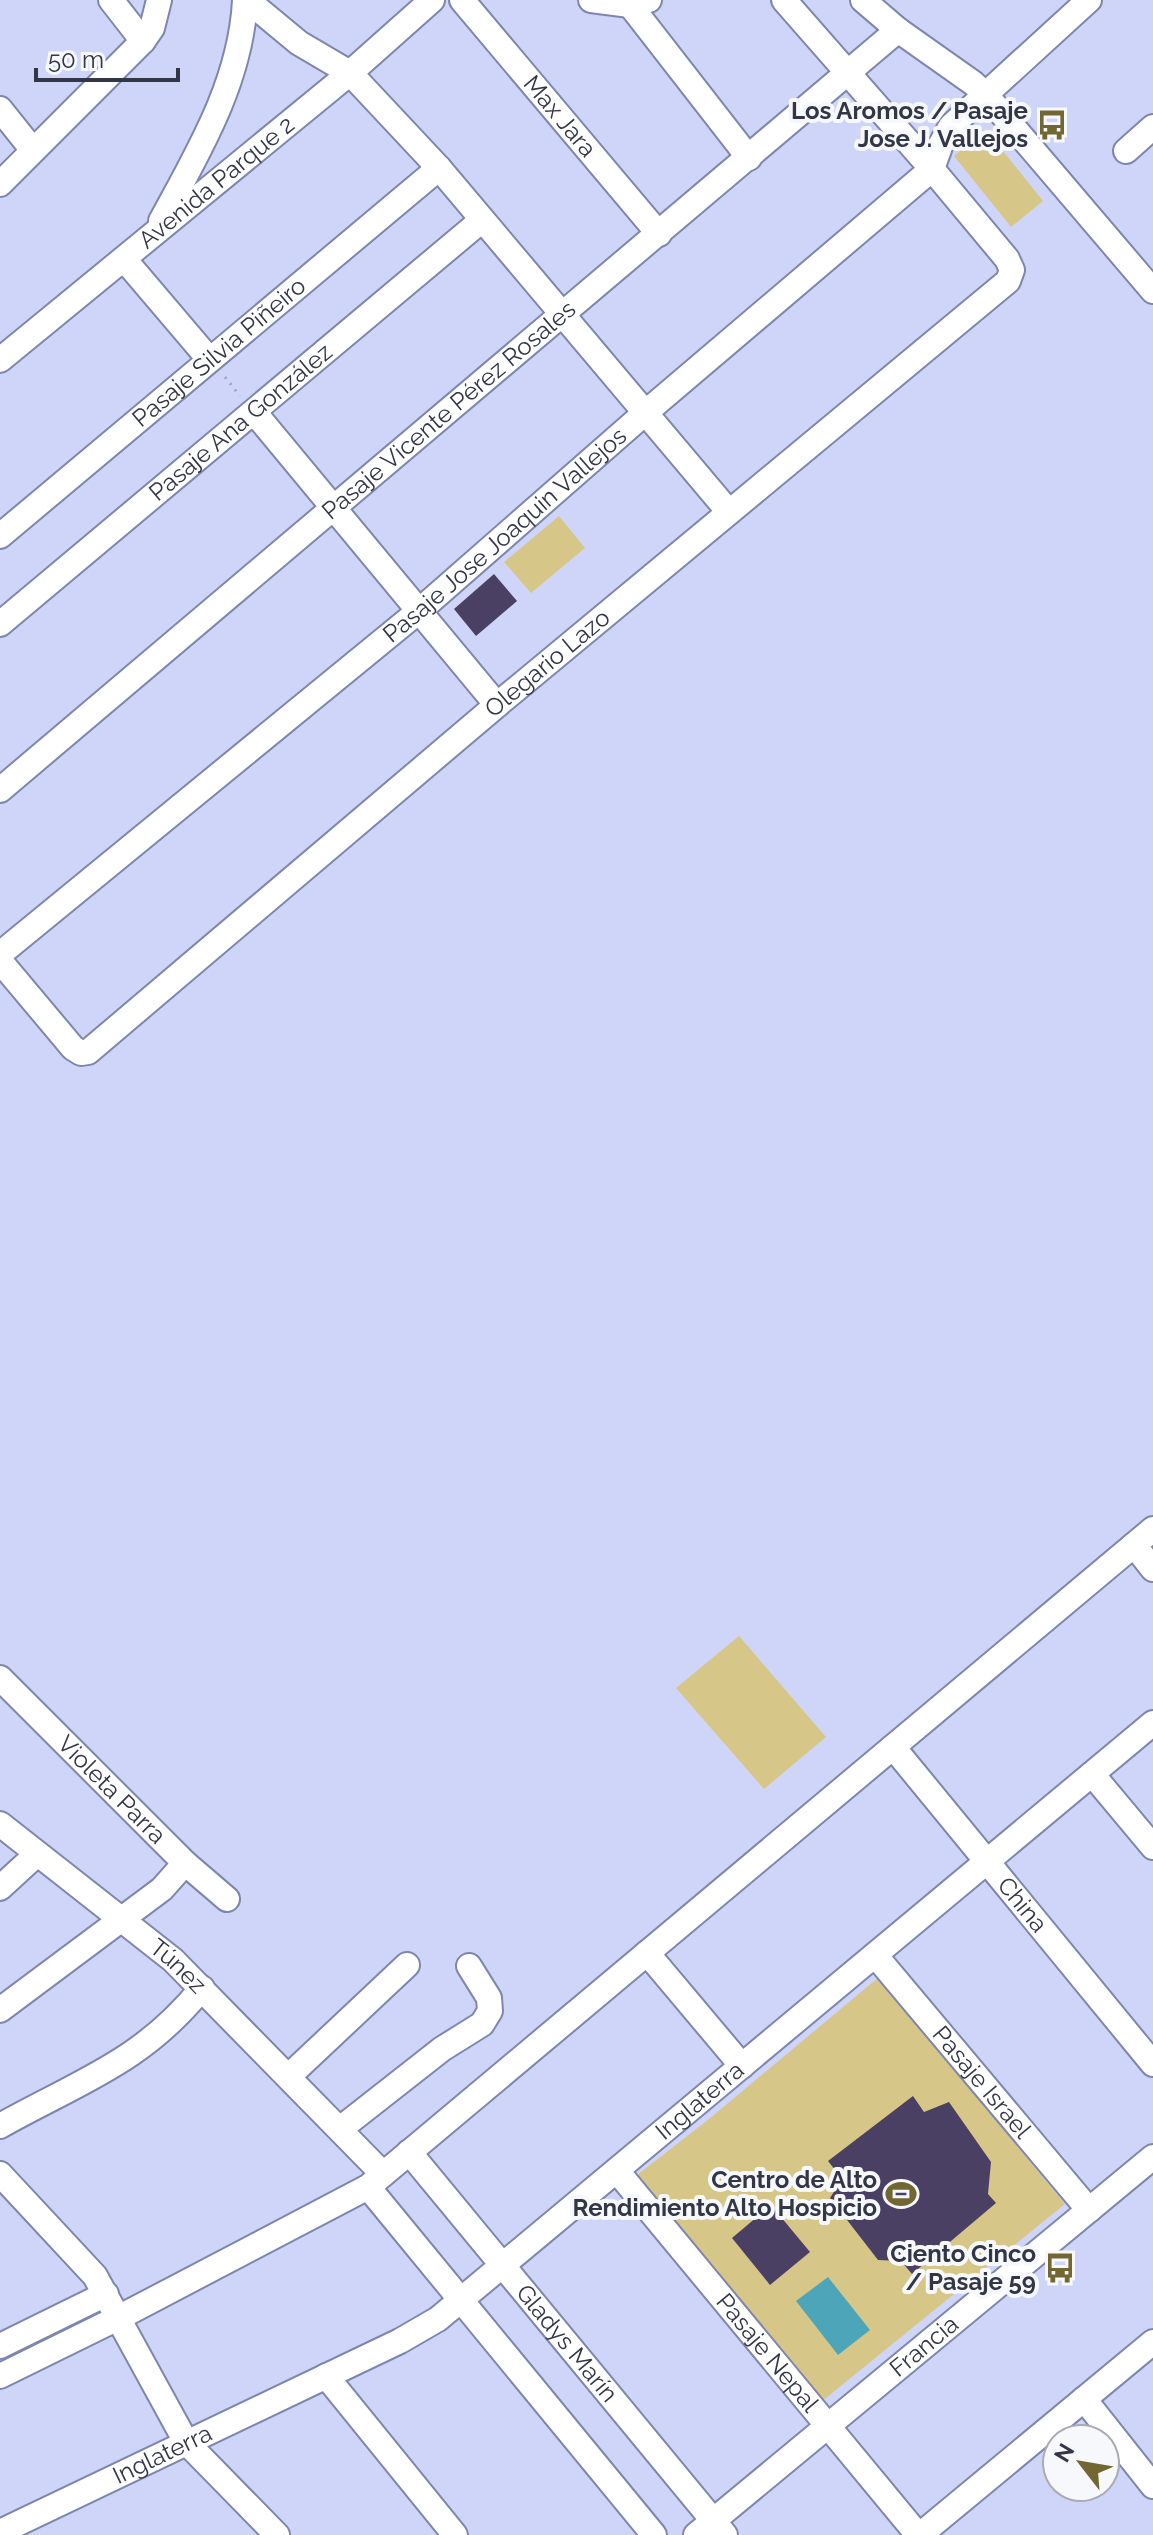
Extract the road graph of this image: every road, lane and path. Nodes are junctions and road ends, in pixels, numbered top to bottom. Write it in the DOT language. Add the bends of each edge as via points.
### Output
graph roads {
  1 [pos="111,0"];
  2 [pos="159,0"];
  3 [pos="246,0"];
  4 [pos="432,0"];
  5 [pos="462,0"];
  6 [pos="591,0"];
  7 [pos="784,0"];
  8 [pos="863,0"];
  9 [pos="1089,0"];
  10 [pos="639,2"];
  11 [pos="898,30"];
  12 [pos="143,41"];
  13 [pos="350,73"];
  14 [pos="849,73"];
  15 [pos="986,95"];
  16 [pos="0,109"];
  17 [pos="1153,127"];
  18 [pos="32,149"];
  19 [pos="1126,151"];
  20 [pos="749,158"];
  21 [pos="439,168"];
  22 [pos="932,169"];
  23 [pos="0,184"];
  24 [pos="482,220"];
  25 [pos="154,234"];
  26 [pos="659,234"];
  27 [pos="124,259"];
  28 [pos="1153,291"];
  29 [pos="563,315"];
  30 [pos="209,359"];
  31 [pos="0,360"];
  32 [pos="254,412"];
  33 [pos="645,413"];
  34 [pos="334,508"];
  35 [pos="729,512"];
  36 [pos="0,536"];
  37 [pos="419,611"];
  38 [pos="0,624"];
  39 [pos="497,705"];
  40 [pos="0,790"];
  41 [pos="0,954"];
  42 [pos="0,961"];
  43 [pos="1144,1537"];
  44 [pos="1153,1569"];
  45 [pos="0,1678"];
  46 [pos="1153,1723"];
  47 [pos="893,1747"];
  48 [pos="1092,1774"];
  49 [pos="0,1824"];
  50 [pos="1153,1847"];
  51 [pos="37,1854"];
  52 [pos="987,1862"];
  53 [pos="185,1863"];
  54 [pos="0,1888"];
  55 [pos="227,1899"];
  56 [pos="119,1919"];
  57 [pos="647,1953"];
  58 [pos="875,1955"];
  59 [pos="407,1965"];
  60 [pos="469,1966"];
  61 [pos="202,1988"];
  62 [pos="0,2010"];
  63 [pos="1153,2064"];
  64 [pos="742,2066"];
  65 [pos="289,2076"];
  66 [pos="0,2126"];
  67 [pos="340,2129"];
  68 [pos="409,2152"];
  69 [pos="1153,2157"];
  70 [pos="617,2171"];
  71 [pos="0,2174"];
  72 [pos="376,2181"];
  73 [pos="1089,2210"];
  74 [pos="503,2266"];
  75 [pos="106,2294"];
  76 [pos="461,2300"];
  77 [pos="118,2318"];
  78 [pos="1153,2342"];
  79 [pos="0,2346"];
  80 [pos="0,2376"];
  81 [pos="326,2376"];
  82 [pos="1084,2399"];
  83 [pos="828,2426"];
  84 [pos="186,2442"];
  85 [pos="1153,2486"];
  86 [pos="711,2530"];
  87 [pos="0,2532"];
  88 [pos="277,2535"];
  89 [pos="455,2535"];
  90 [pos="654,2535"];
  91 [pos="919,2535"];
  1 -- 12 [label="street"];
  2 -- 12 [label="street"];
  3 -- 13 [label="street" via="299,43"];
  3 -- 25 [label="street" via="238,54 210,129"];
  4 -- 13 [label="street, Avenida Parque 2"];
  5 -- 26 [label="street, Max Jara"];
  6 -- 10 [label="street"];
  7 -- 14 [label="street"];
  8 -- 11 [label="street"];
  9 -- 15 [label="street, Pasaje Jose Joaquin Vallejos"];
  10 -- 20 [label="street"];
  11 -- 14 [label="street, Pasaje Vicente Pérez Rosales"];
  11 -- 15 [label="street"];
  12 -- 18 [label="street"];
  13 -- 21 [label="street"];
  13 -- 25 [label="street, Avenida Parque 2"];
  14 -- 20 [label="street, Pasaje Vicente Pérez Rosales"];
  14 -- 22 [label="street"];
  15 -- 22 [label="street, Pasaje Jose Joaquin Vallejos" via="951,126"];
  15 -- 28 [label="street"];
  16 -- 18 [label="street"];
  17 -- 19 [label="street"];
  18 -- 23 [label="street"];
  20 -- 26 [label="street, Pasaje Vicente Pérez Rosales"];
  21 -- 24 [label="street"];
  21 -- 30 [label="street, Pasaje Silvia Piñeiro"];
  22 -- 33 [label="street, Pasaje Jose Joaquin Vallejos"];
  22 -- 35 [label="street, Olegario Lazo" via="1007,259 1012,270 1008,281"];
  24 -- 29 [label="street"];
  24 -- 32 [label="street, Pasaje Ana González"];
  25 -- 27 [label="street, Avenida Parque 2"];
  26 -- 29 [label="street, Pasaje Vicente Pérez Rosales"];
  27 -- 30 [label="street"];
  27 -- 31 [label="street, Avenida Parque 2"];
  29 -- 33 [label="street"];
  29 -- 34 [label="street, Pasaje Vicente Pérez Rosales"];
  30 -- 32 [label="path"];
  30 -- 36 [label="street, Pasaje Silvia Piñeiro"];
  32 -- 34 [label="street"];
  32 -- 38 [label="street, Pasaje Ana González"];
  33 -- 35 [label="street"];
  33 -- 37 [label="street, Pasaje Jose Joaquin Vallejos"];
  34 -- 37 [label="street"];
  34 -- 40 [label="street, Pasaje Vicente Pérez Rosales"];
  35 -- 39 [label="street, Olegario Lazo"];
  37 -- 39 [label="street"];
  37 -- 41 [label="street, Pasaje Jose Joaquin Vallejos"];
  39 -- 42 [label="street, Olegario Lazo" via="88,1052 73,1048"];
  43 -- 44 [label="street"];
  43 -- 47 [label="street"];
  45 -- 53 [label="street, Violeta Parra"];
  46 -- 48 [label="street, Inglaterra"];
  47 -- 52 [label="street, China"];
  47 -- 57 [label="street"];
  48 -- 50 [label="street"];
  48 -- 52 [label="street, Inglaterra"];
  49 -- 51 [label="street, Túnez"];
  51 -- 54 [label="street"];
  51 -- 56 [label="street, Túnez"];
  52 -- 58 [label="street, Inglaterra"];
  52 -- 63 [label="street, China"];
  53 -- 55 [label="street, Violeta Parra"];
  53 -- 56 [label="street" via="162,1889"];
  56 -- 61 [label="street, Túnez"];
  56 -- 62 [label="street"];
  57 -- 64 [label="street"];
  57 -- 68 [label="street"];
  58 -- 64 [label="street, Inglaterra"];
  58 -- 73 [label="street, Pasaje Israel"];
  59 -- 65 [label="street"];
  60 -- 67 [label="street" via="489,1998 490,2011 482,2024"];
  61 -- 65 [label="street, Túnez"];
  61 -- 66 [label="street" via="135,2053"];
  64 -- 70 [label="street, Inglaterra"];
  65 -- 67 [label="street, Túnez"];
  67 -- 72 [label="street, Túnez"];
  68 -- 72 [label="street"];
  68 -- 74 [label="street, Gladys Marín"];
  69 -- 73 [label="street, Francia"];
  70 -- 74 [label="street, Inglaterra"];
  70 -- 83 [label="street, Pasaje Nepal"];
  71 -- 75 [label="street" via="80,2257"];
  72 -- 76 [label="street"];
  72 -- 77 [label="street"];
  73 -- 83 [label="street, Francia"];
  74 -- 76 [label="street, Inglaterra"];
  74 -- 86 [label="street, Gladys Marín"];
  75 -- 77 [label="street"];
  75 -- 79 [label="street"];
  76 -- 81 [label="street, Inglaterra" via="419,2331"];
  76 -- 90 [label="street"];
  77 -- 80 [label="street"];
  77 -- 84 [label="street"];
  78 -- 82 [label="street"];
  81 -- 84 [label="street, Inglaterra"];
  81 -- 89 [label="street"];
  82 -- 85 [label="street"];
  82 -- 91 [label="street"];
  83 -- 86 [label="street, Francia"];
  83 -- 91 [label="street, Pasaje Nepal"];
  84 -- 87 [label="street, Inglaterra"];
  84 -- 88 [label="street"];
}
